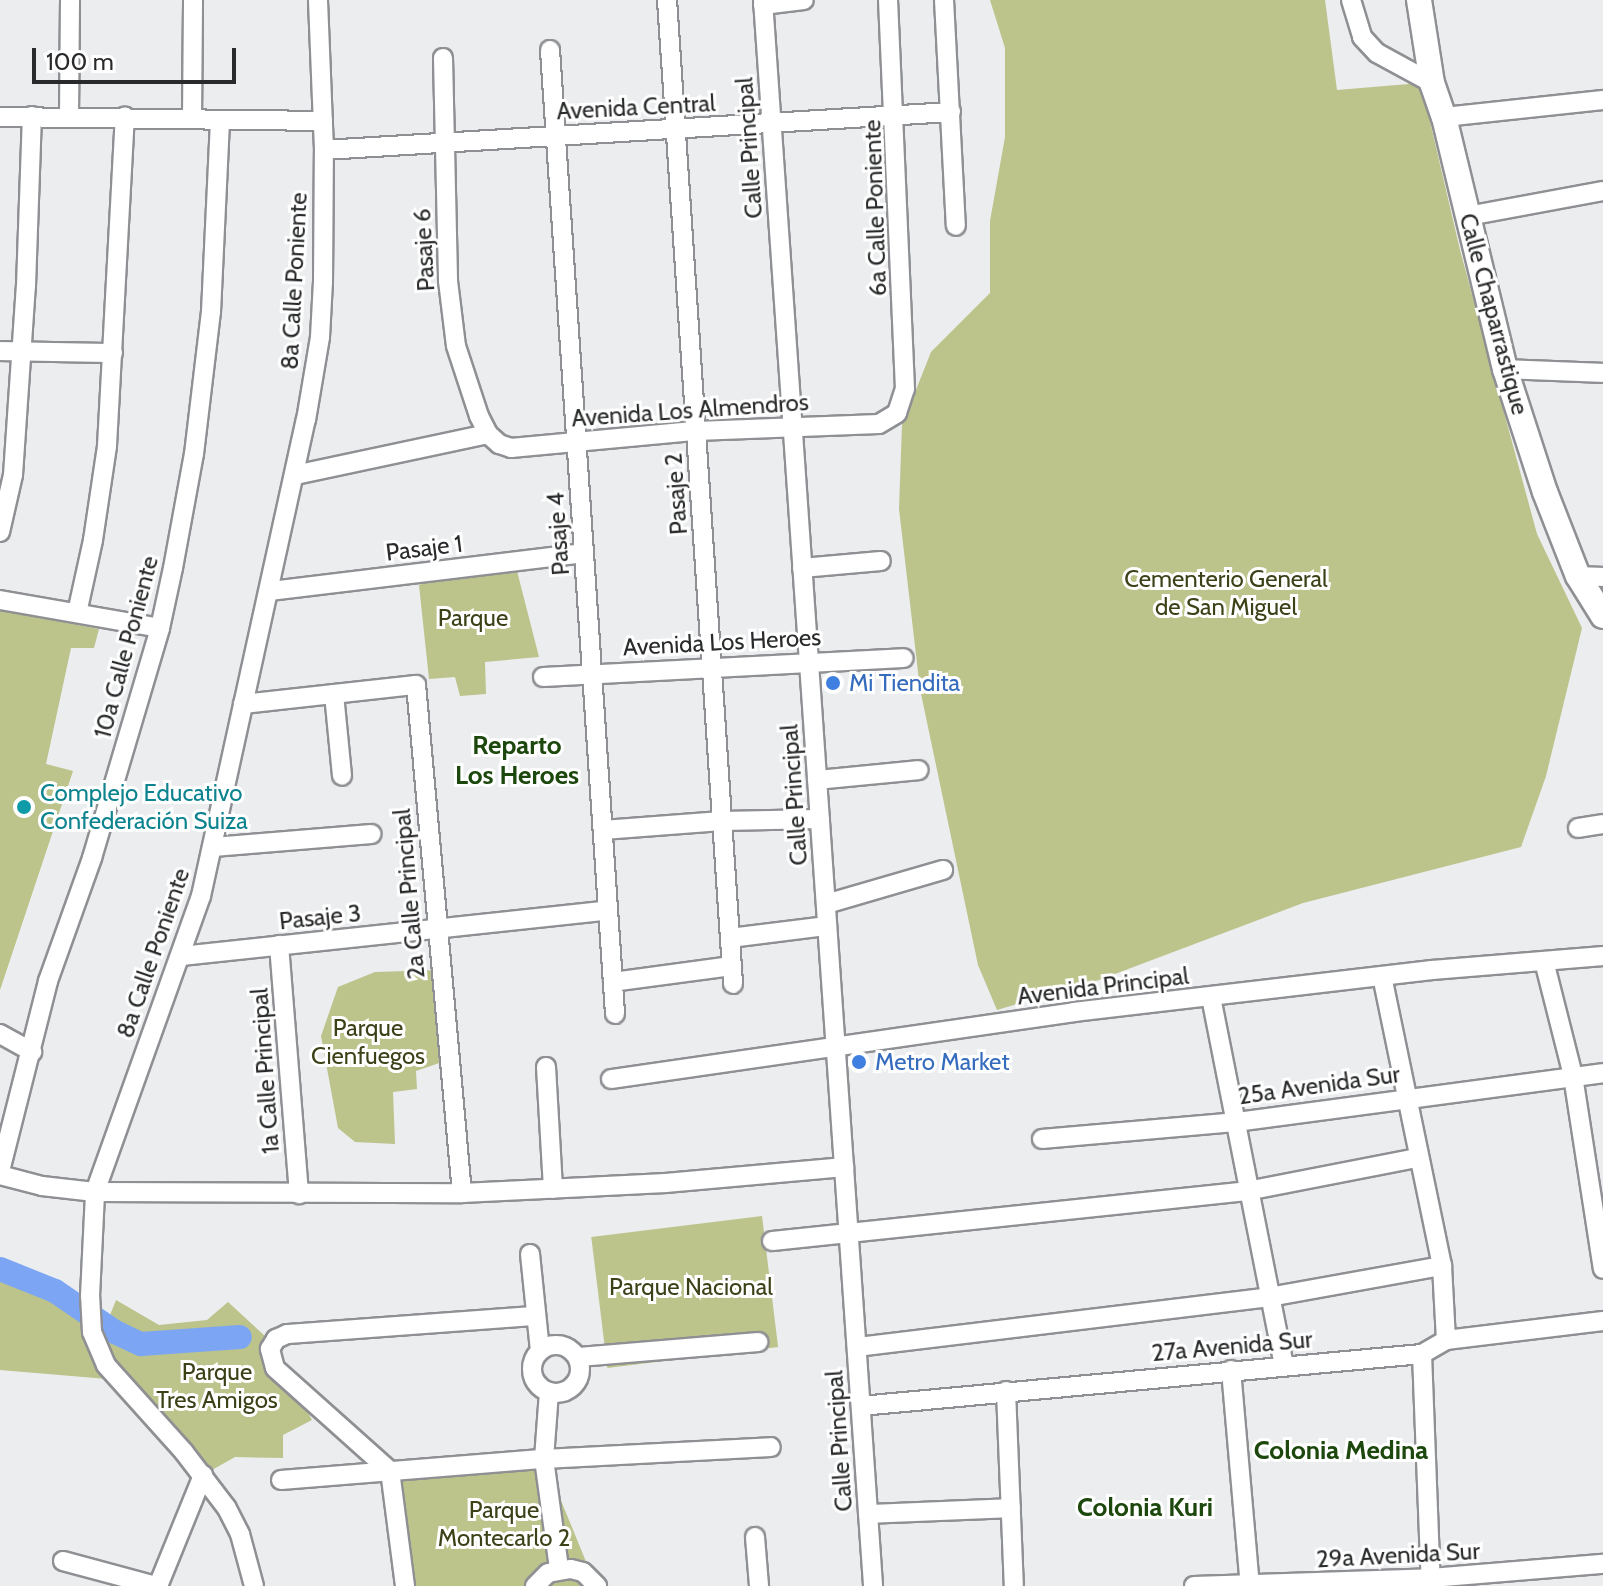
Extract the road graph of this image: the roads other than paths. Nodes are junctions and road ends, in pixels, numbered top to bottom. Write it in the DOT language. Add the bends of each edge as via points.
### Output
graph roads {
  1 [pos="70,0"];
  2 [pos="193,0"];
  3 [pos="318,0"];
  4 [pos="667,0"];
  5 [pos="804,0"];
  6 [pos="888,0"];
  7 [pos="944,0"];
  8 [pos="1351,0"];
  9 [pos="1419,0"];
  10 [pos="763,2"];
  11 [pos="550,50"];
  12 [pos="443,58"];
  13 [pos="1432,83"];
  14 [pos="1603,100"];
  15 [pos="951,112"];
  16 [pos="32,116"];
  17 [pos="69,116"];
  18 [pos="125,116"];
  19 [pos="896,116"];
  20 [pos="0,117"];
  21 [pos="1444,117"];
  22 [pos="192,119"];
  23 [pos="220,120"];
  24 [pos="323,121"];
  25 [pos="771,123"];
  26 [pos="675,129"];
  27 [pos="555,136"];
  28 [pos="443,143"];
  29 [pos="324,150"];
  30 [pos="1603,191"];
  31 [pos="1468,216"];
  32 [pos="956,226"];
  33 [pos="0,351"];
  34 [pos="22,351"];
  35 [pos="113,353"];
  36 [pos="1505,369"];
  37 [pos="1603,373"];
  38 [pos="897,413"];
  39 [pos="792,427"];
  40 [pos="696,431"];
  41 [pos="488,434"];
  42 [pos="576,440"];
  43 [pos="295,475"];
  44 [pos="0,532"];
  45 [pos="584,553"];
  46 [pos="881,561"];
  47 [pos="802,568"];
  48 [pos="1578,576"];
  49 [pos="1603,577"];
  50 [pos="270,591"];
  51 [pos="0,600"];
  52 [pos="77,613"];
  53 [pos="1603,616"];
  54 [pos="160,628"];
  55 [pos="903,658"];
  56 [pos="809,662"];
  57 [pos="712,666"];
  58 [pos="592,672"];
  59 [pos="543,677"];
  60 [pos="334,694"];
  61 [pos="243,704"];
  62 [pos="919,770"];
  63 [pos="342,776"];
  64 [pos="817,780"];
  65 [pos="820,819"];
  66 [pos="722,821"];
  67 [pos="1603,824"];
  68 [pos="1578,828"];
  69 [pos="603,830"];
  70 [pos="371,834"];
  71 [pos="213,847"];
  72 [pos="943,870"];
  73 [pos="826,904"];
  74 [pos="608,910"];
  75 [pos="827,926"];
  76 [pos="436,928"];
  77 [pos="730,938"];
  78 [pos="279,945"];
  79 [pos="181,956"];
  80 [pos="1603,956"];
  81 [pos="1544,961"];
  82 [pos="1382,976"];
  83 [pos="613,982"];
  84 [pos="1211,997"];
  85 [pos="615,1014"];
  86 [pos="0,1034"];
  87 [pos="835,1045"];
  88 [pos="32,1052"];
  89 [pos="546,1067"];
  90 [pos="1603,1073"];
  91 [pos="1573,1076"];
  92 [pos="611,1079"];
  93 [pos="1405,1097"];
  94 [pos="1237,1122"];
  95 [pos="1042,1139"];
  96 [pos="1417,1158"];
  97 [pos="844,1167"];
  98 [pos="0,1173"];
  99 [pos="553,1189"];
  100 [pos="1247,1191"];
  101 [pos="95,1192"];
  102 [pos="462,1193"];
  103 [pos="299,1194"];
  104 [pos="849,1234"];
  105 [pos="772,1241"];
  106 [pos="530,1254"];
  107 [pos="1442,1266"];
  108 [pos="1603,1269"];
  109 [pos="1269,1297"];
  110 [pos="534,1316"];
  111 [pos="1603,1321"];
  112 [pos="1446,1340"];
  113 [pos="758,1342"];
  114 [pos="857,1347"];
  115 [pos="540,1350"];
  116 [pos="1422,1354"];
  117 [pos="579,1357"];
  118 [pos="1284,1366"];
  119 [pos="1231,1370"];
  120 [pos="1006,1391"];
  121 [pos="549,1392"];
  122 [pos="861,1406"];
  123 [pos="771,1447"];
  124 [pos="544,1459"];
  125 [pos="390,1471"];
  126 [pos="203,1475"];
  127 [pos="281,1480"];
  128 [pos="1011,1508"];
  129 [pos="868,1514"];
  130 [pos="755,1537"];
  131 [pos="63,1561"];
  132 [pos="1603,1564"];
  133 [pos="559,1569"];
  134 [pos="1431,1582"];
  135 [pos="157,1586"];
  136 [pos="254,1586"];
  137 [pos="405,1586"];
  138 [pos="535,1586"];
  139 [pos="597,1586"];
  140 [pos="759,1586"];
  141 [pos="873,1586"];
  142 [pos="1014,1586"];
  143 [pos="1194,1586"];
  144 [pos="1250,1586"];
  1 -- 17 [label="street"];
  2 -- 22 [label="street"];
  3 -- 24 [label="street, 8a Calle Poniente"];
  4 -- 26 [label="street, Pasaje 2"];
  5 -- 10 [label="street"];
  6 -- 19 [label="street, 6a Calle Poniente"];
  7 -- 15 [label="street"];
  8 -- 13 [label="street" via="1362,37 1377,53"];
  9 -- 13 [label="main road, Calle Chaparrastique"];
  10 -- 25 [label="street, Calle Principal"];
  11 -- 27 [label="street, Pasaje 4"];
  12 -- 28 [label="street, Pasaje 6"];
  13 -- 21 [label="main road, Calle Chaparrastique"];
  14 -- 21 [label="street"];
  15 -- 19 [label="street, Avenida Central"];
  15 -- 32 [label="street"];
  16 -- 17 [label="street"];
  16 -- 20 [label="street"];
  16 -- 34 [label="street"];
  17 -- 18 [label="street"];
  18 -- 22 [label="street"];
  18 -- 35 [label="street"];
  19 -- 25 [label="street, Avenida Central"];
  19 -- 38 [label="street, 6a Calle Poniente" via="905,389"];
  21 -- 31 [label="main road, Calle Chaparrastique"];
  22 -- 23 [label="street"];
  23 -- 24 [label="street"];
  23 -- 54 [label="street, 10a Calle Poniente" via="211,312 194,454"];
  24 -- 29 [label="street, 8a Calle Poniente"];
  25 -- 26 [label="street, Avenida Central"];
  25 -- 39 [label="street, Calle Principal"];
  26 -- 27 [label="street, Avenida Central"];
  26 -- 40 [label="street, Pasaje 2"];
  27 -- 28 [label="street, Avenida Central"];
  27 -- 42 [label="street, Pasaje 4"];
  28 -- 29 [label="street, Avenida Central"];
  28 -- 41 [label="street, Pasaje 6" via="456,346"];
  29 -- 43 [label="street, 8a Calle Poniente" via="320,337"];
  30 -- 31 [label="street"];
  31 -- 36 [label="main road, Calle Chaparrastique"];
  33 -- 34 [label="street"];
  34 -- 35 [label="street"];
  34 -- 44 [label="street" via="13,475"];
  35 -- 52 [label="street" via="107,446"];
  36 -- 37 [label="street"];
  36 -- 48 [label="main road, Calle Chaparrastique"];
  38 -- 39 [label="street, Avenida Los Almendros" via="879,424"];
  39 -- 40 [label="street, Avenida Los Almendros"];
  39 -- 47 [label="street, Calle Principal"];
  40 -- 42 [label="street, Avenida Los Almendros"];
  40 -- 57 [label="street, Pasaje 2"];
  41 -- 42 [label="street, Avenida Los Almendros" via="511,448"];
  41 -- 43 [label="street"];
  42 -- 45 [label="street, Pasaje 4"];
  43 -- 50 [label="street, 8a Calle Poniente"];
  45 -- 50 [label="street, Pasaje 1"];
  45 -- 58 [label="street, Pasaje 4"];
  46 -- 47 [label="street"];
  47 -- 56 [label="street, Calle Principal"];
  48 -- 49 [label="street"];
  48 -- 53 [label="main road, Calle Chaparrastique"];
  50 -- 61 [label="street, 8a Calle Poniente"];
  51 -- 52 [label="street"];
  52 -- 54 [label="street"];
  54 -- 88 [label="street, 10a Calle Poniente" via="92,858 48,981"];
  55 -- 56 [label="street, Avenida Los Heroes"];
  56 -- 57 [label="street, Avenida Los Heroes"];
  56 -- 64 [label="street, Calle Principal"];
  57 -- 58 [label="street, Avenida Los Heroes"];
  57 -- 66 [label="street, Pasaje 2"];
  58 -- 59 [label="street, Avenida Los Heroes"];
  58 -- 69 [label="street, Pasaje 4"];
  60 -- 61 [label="street"];
  60 -- 63 [label="street"];
  60 -- 76 [label="street, 2a Calle Principal" via="416,685"];
  61 -- 71 [label="street, 8a Calle Poniente"];
  62 -- 64 [label="street"];
  64 -- 65 [label="street, Calle Principal"];
  65 -- 66 [label="street"];
  65 -- 73 [label="street, Calle Principal"];
  66 -- 69 [label="street"];
  66 -- 77 [label="street, Pasaje 2"];
  67 -- 68 [label="street"];
  69 -- 74 [label="street, Pasaje 4"];
  70 -- 71 [label="street"];
  71 -- 79 [label="street, 8a Calle Poniente"];
  72 -- 73 [label="street"];
  73 -- 75 [label="street, Calle Principal"];
  74 -- 76 [label="street, Pasaje 3"];
  74 -- 83 [label="street, Pasaje 4"];
  75 -- 77 [label="street"];
  75 -- 87 [label="street, Calle Principal"];
  76 -- 78 [label="street, Pasaje 3"];
  76 -- 102 [label="street, 2a Calle Principal"];
  77 -- 83 [label="street, Pasaje 2" via="733,975"];
  78 -- 79 [label="street, Pasaje 3"];
  78 -- 103 [label="street, 1a Calle Principal"];
  79 -- 101 [label="street, 8a Calle Poniente"];
  80 -- 81 [label="street, Avenida Principal"];
  81 -- 82 [label="street, Avenida Principal"];
  81 -- 91 [label="street"];
  82 -- 84 [label="street, Avenida Principal"];
  82 -- 93 [label="street"];
  83 -- 85 [label="street, Pasaje 4"];
  84 -- 87 [label="street, Avenida Principal"];
  84 -- 94 [label="street"];
  86 -- 88 [label="street"];
  87 -- 92 [label="street, Avenida Principal"];
  87 -- 97 [label="street, Calle Principal"];
  88 -- 98 [label="street, 10a Calle Poniente"];
  89 -- 99 [label="street"];
  90 -- 91 [label="street, 25a Avenida Sur"];
  91 -- 93 [label="street, 25a Avenida Sur"];
  91 -- 108 [label="street"];
  93 -- 94 [label="street, 25a Avenida Sur"];
  93 -- 96 [label="street"];
  94 -- 95 [label="street, 25a Avenida Sur"];
  94 -- 100 [label="street"];
  96 -- 100 [label="street"];
  96 -- 107 [label="street"];
  97 -- 99 [label="street"];
  97 -- 104 [label="street, Calle Principal"];
  98 -- 101 [label="street" via="42,1186"];
  99 -- 102 [label="street"];
  100 -- 104 [label="street"];
  100 -- 109 [label="street"];
  101 -- 103 [label="street"];
  101 -- 126 [label="street, 8a Calle Poniente" via="92,1332 106,1365"];
  102 -- 103 [label="street"];
  104 -- 105 [label="street"];
  104 -- 114 [label="street, Calle Principal"];
  106 -- 110 [label="street"];
  107 -- 109 [label="street"];
  107 -- 112 [label="street"];
  109 -- 114 [label="street"];
  109 -- 118 [label="street"];
  110 -- 115 [label="street"];
  110 -- 125 [label="street" via="287,1334 276,1339 270,1349 275,1368"];
  111 -- 112 [label="street, 27a Avenida Sur"];
  112 -- 116 [label="street, 27a Avenida Sur"];
  113 -- 117 [label="street"];
  114 -- 122 [label="street, Calle Principal"];
  115 -- 117 [label="street" via="553,1344 568,1347"];
  115 -- 121 [label="street" via="532,1369 540,1387"];
  116 -- 118 [label="street, 27a Avenida Sur"];
  116 -- 134 [label="street"];
  117 -- 121 [label="street" via="581,1372 575,1385"];
  118 -- 119 [label="street, 27a Avenida Sur"];
  119 -- 120 [label="street, 27a Avenida Sur"];
  119 -- 144 [label="street"];
  120 -- 122 [label="street, 27a Avenida Sur"];
  120 -- 128 [label="street"];
  121 -- 124 [label="street"];
  122 -- 129 [label="street, Calle Principal"];
  123 -- 124 [label="street"];
  124 -- 125 [label="street"];
  124 -- 133 [label="street"];
  125 -- 127 [label="street"];
  125 -- 137 [label="street"];
  126 -- 135 [label="street"];
  126 -- 136 [label="street, 8a Calle Poniente" via="240,1534"];
  128 -- 129 [label="street"];
  128 -- 142 [label="street"];
  129 -- 141 [label="street, Calle Principal"];
  130 -- 140 [label="street"];
  131 -- 135 [label="street"];
  132 -- 134 [label="street, 29a Avenida Sur"];
  133 -- 138 [label="street"];
  133 -- 139 [label="street" via="583,1572"];
  134 -- 144 [label="street, 29a Avenida Sur"];
  143 -- 144 [label="street, 29a Avenida Sur"];
}
